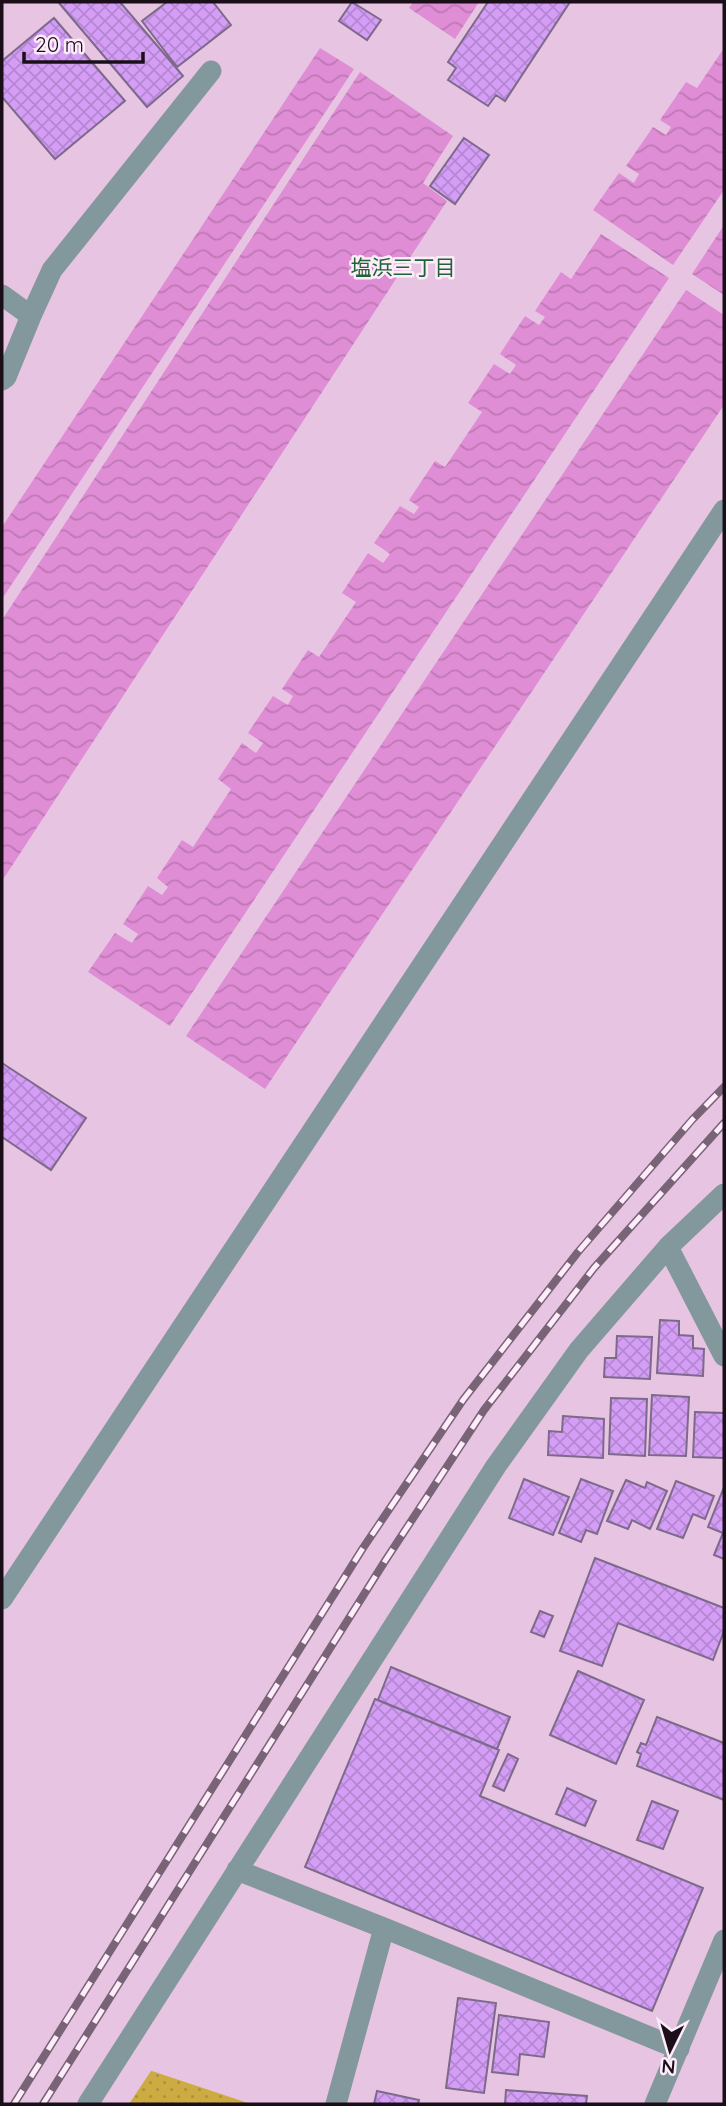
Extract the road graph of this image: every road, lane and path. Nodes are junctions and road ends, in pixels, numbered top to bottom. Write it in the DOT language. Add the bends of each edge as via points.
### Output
graph roads {
  1 [pos="211,71"];
  2 [pos="2,295"];
  3 [pos="31,316"];
  4 [pos="2,380"];
  5 [pos="724,510"];
  6 [pos="724,1194"];
  7 [pos="668,1247"];
  8 [pos="724,1356"];
  9 [pos="2,1599"];
  10 [pos="237,1870"];
  11 [pos="384,1928"];
  12 [pos="724,1940"];
  13 [pos="678,2049"];
  14 [pos="88,2104"];
  15 [pos="336,2104"];
  16 [pos="655,2104"];
  1 -- 3 [label="street" via="52,270"];
  2 -- 3 [label="street"];
  3 -- 4 [label="street"];
  5 -- 9 [label="street"];
  6 -- 7 [label="street"];
  7 -- 8 [label="street"];
  7 -- 10 [label="street" via="579,1350 496,1466"];
  10 -- 11 [label="street"];
  10 -- 14 [label="street"];
  11 -- 13 [label="street"];
  11 -- 15 [label="street"];
  12 -- 13 [label="street"];
  13 -- 16 [label="street"];
}
